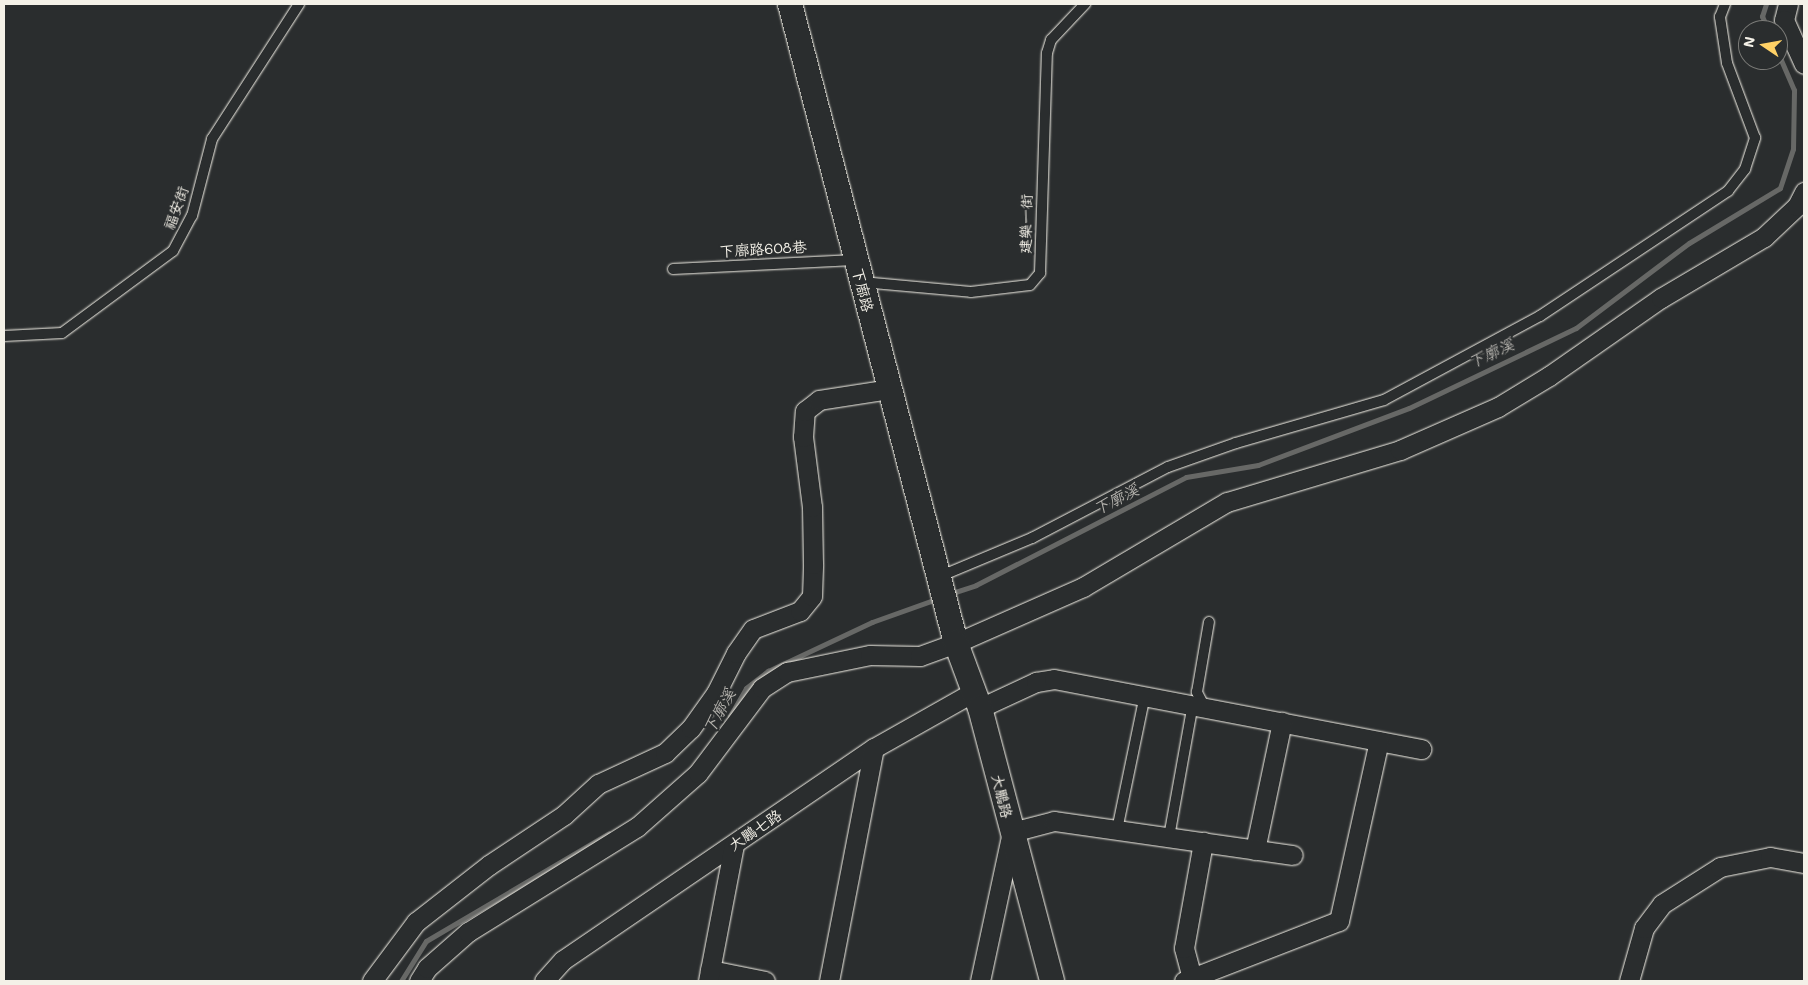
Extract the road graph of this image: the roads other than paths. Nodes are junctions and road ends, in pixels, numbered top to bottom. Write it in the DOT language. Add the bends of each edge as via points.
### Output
graph roads {
  1 [pos="299,4"];
  2 [pos="790,4"];
  3 [pos="1085,4"];
  4 [pos="1725,4"];
  5 [pos="1788,4"];
  6 [pos="1804,64"];
  7 [pos="1804,192"];
  8 [pos="673,269"];
  9 [pos="858,271"];
  10 [pos="4,336"];
  11 [pos="889,390"];
  12 [pos="940,576"];
  13 [pos="950,613"];
  14 [pos="1209,622"];
  15 [pos="956,643"];
  16 [pos="1145,695"];
  17 [pos="978,699"];
  18 [pos="1198,705"];
  19 [pos="1282,722"];
  20 [pos="1379,741"];
  21 [pos="874,748"];
  22 [pos="1422,750"];
  23 [pos="1117,830"];
  24 [pos="1012,832"];
  25 [pos="1169,837"];
  26 [pos="1203,842"];
  27 [pos="734,845"];
  28 [pos="1255,850"];
  29 [pos="1293,855"];
  30 [pos="1804,863"];
  31 [pos="709,976"];
  32 [pos="1188,980"];
  33 [pos="372,981"];
  34 [pos="419,981"];
  35 [pos="544,981"];
  36 [pos="765,981"];
  37 [pos="829,981"];
  38 [pos="980,981"];
  39 [pos="1052,981"];
  40 [pos="1629,981"];
  1 -- 10 [label="lane, 福安街" via="212,139 192,216 173,251 62,333"];
  2 -- 9 [label="street, 下廍路"];
  3 -- 9 [label="lane, 建樂一街" via="1051,40 1047,53 1040,273 1030,285 1011,290 971,292"];
  4 -- 12 [label="lane" via="1720,17 1727,63 1755,138 1745,169 1728,191 1540,316 1384,400 1236,443 1168,467 1032,538"];
  5 -- 6 [label="street" via="1784,20"];
  7 -- 15 [label="street" via="1797,206 1764,238 1661,298 1549,376 1498,407 1400,450 1227,502 1083,587"];
  8 -- 9 [label="lane, 下廍路608巷"];
  9 -- 11 [label="street, 下廍路"];
  11 -- 12 [label="street, 下廍路"];
  11 -- 33 [label="street" via="820,400 805,411 803,438 812,507 813,564 812,596 800,611 753,629 736,652 716,693 691,728 665,753 598,784 564,815 438,904 416,922"];
  12 -- 13 [label="street, 下廍路"];
  13 -- 15 [label="street, 大鵬路"];
  14 -- 18 [label="lane" via="1197,692"];
  15 -- 17 [label="street, 大鵬路"];
  15 -- 34 [label="street" via="920,656 870,655 825,662 787,672 770,682 762,688 698,773 637,827 468,932 427,968"];
  16 -- 17 [label="street, 大鵬七路" via="1054,678"];
  16 -- 18 [label="street, 大鵬七路"];
  16 -- 23 [label="lane"];
  17 -- 21 [label="street, 大鵬七路"];
  17 -- 24 [label="street, 大鵬路"];
  18 -- 19 [label="street, 大鵬七路"];
  18 -- 25 [label="lane"];
  19 -- 20 [label="street, 大鵬七路"];
  19 -- 28 [label="street"];
  20 -- 22 [label="street, 大鵬七路"];
  20 -- 32 [label="street" via="1339,921"];
  21 -- 27 [label="street, 大鵬七路"];
  21 -- 37 [label="street"];
  23 -- 24 [label="street" via="1054,821"];
  23 -- 25 [label="street"];
  24 -- 38 [label="street"];
  24 -- 39 [label="street, 大鵬路"];
  25 -- 26 [label="street"];
  26 -- 28 [label="street"];
  26 -- 32 [label="street" via="1184,948"];
  27 -- 31 [label="street"];
  27 -- 35 [label="street, 大鵬七路" via="563,960"];
  28 -- 29 [label="street"];
  30 -- 40 [label="street" via="1770,857 1720,866 1662,904 1644,928"];
  31 -- 36 [label="street"];
}
